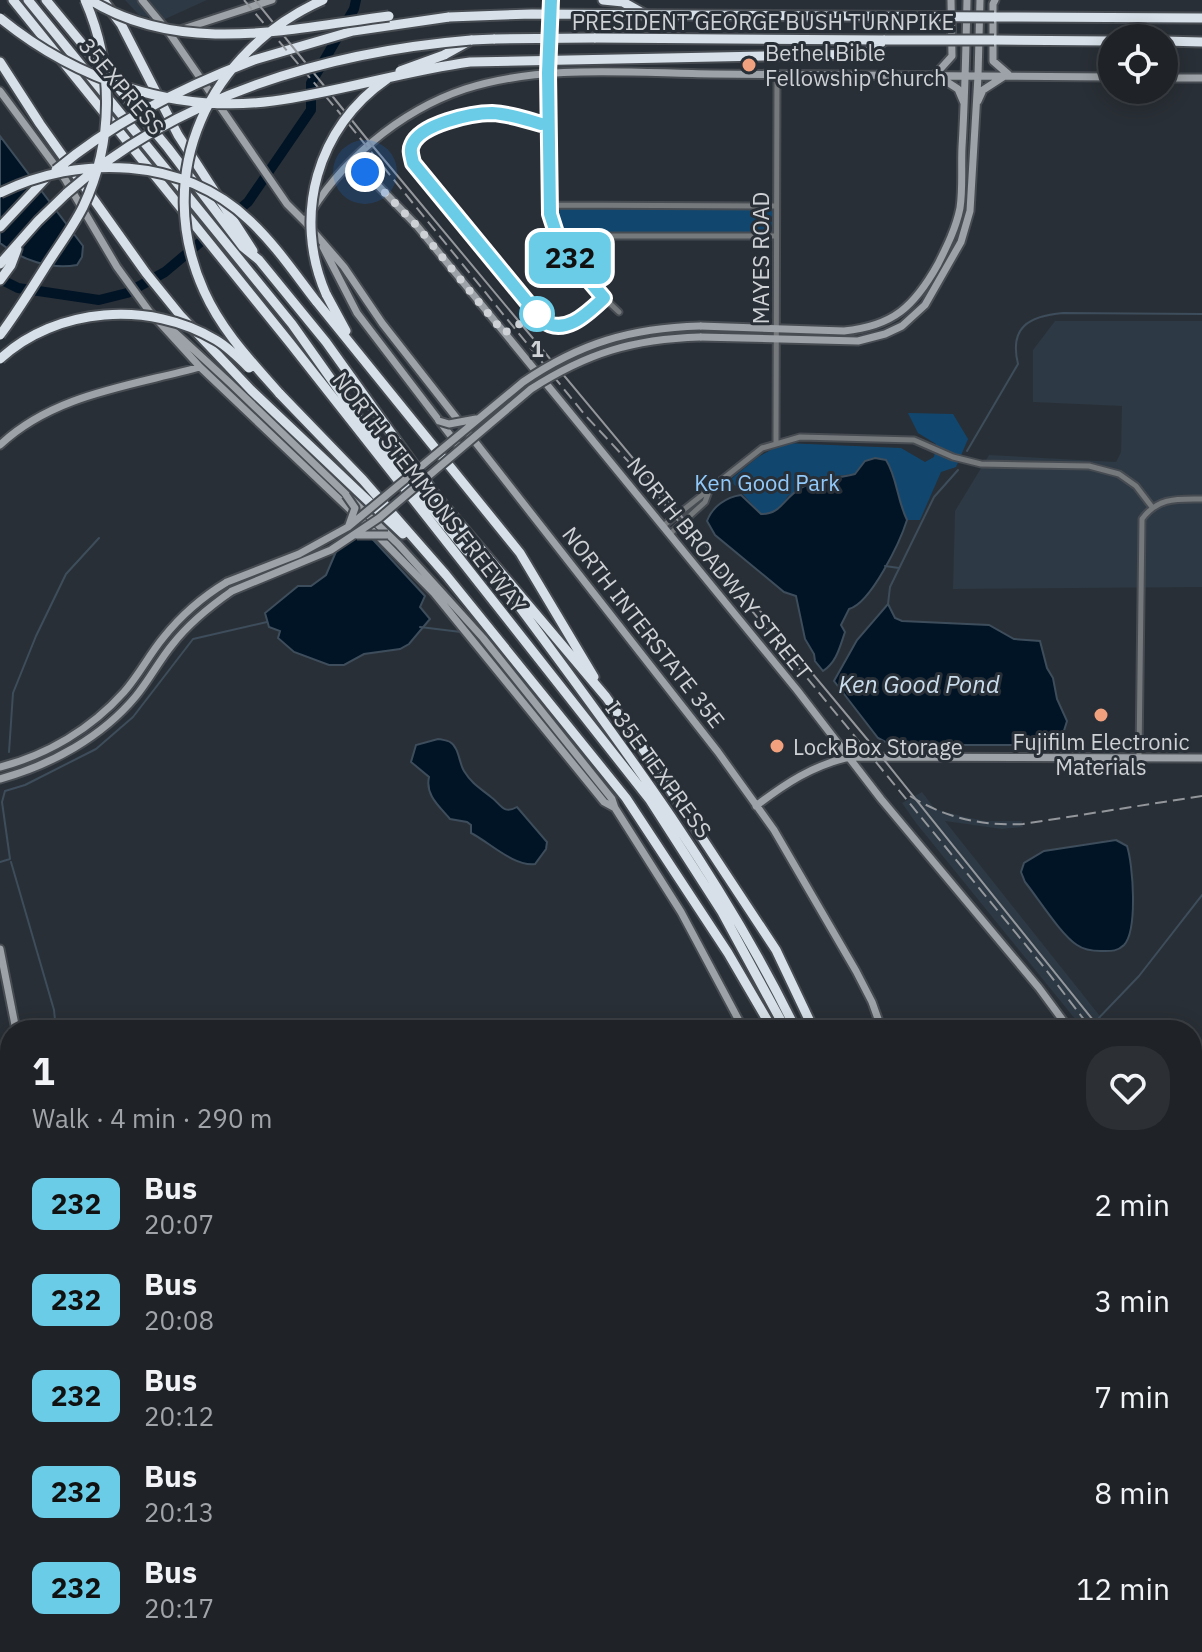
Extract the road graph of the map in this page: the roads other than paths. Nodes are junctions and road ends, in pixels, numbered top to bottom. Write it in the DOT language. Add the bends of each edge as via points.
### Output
graph roads {
  1 [pos="13,0"];
  2 [pos="28,0"];
  3 [pos="46,0"];
  4 [pos="87,0"];
  5 [pos="103,0"];
  6 [pos="142,0"];
  7 [pos="272,0"];
  8 [pos="323,0"];
  9 [pos="551,0"];
  10 [pos="603,0"];
  11 [pos="951,0"];
  12 [pos="967,0"];
  13 [pos="980,0"];
  14 [pos="995,0"];
  15 [pos="646,15"];
  16 [pos="0,18"];
  17 [pos="1202,18"];
  18 [pos="425,20"];
  19 [pos="170,34"];
  20 [pos="471,40"];
  21 [pos="885,40"];
  22 [pos="1098,41"];
  23 [pos="1178,41"];
  24 [pos="1202,42"];
  25 [pos="0,62"];
  26 [pos="548,73"];
  27 [pos="777,74"];
  28 [pos="935,75"];
  29 [pos="967,75"];
  30 [pos="978,76"];
  31 [pos="1008,76"];
  32 [pos="1098,77"];
  33 [pos="1178,78"];
  34 [pos="1202,78"];
  35 [pos="0,91"];
  36 [pos="977,103"];
  37 [pos="965,106"];
  38 [pos="362,152"];
  39 [pos="344,171"];
  40 [pos="365,172"];
  41 [pos="0,193"];
  42 [pos="549,205"];
  43 [pos="776,206"];
  44 [pos="959,209"];
  45 [pos="970,211"];
  46 [pos="305,222"];
  47 [pos="0,227"];
  48 [pos="776,236"];
  49 [pos="951,239"];
  50 [pos="321,241"];
  51 [pos="19,242"];
  52 [pos="961,242"];
  53 [pos="245,245"];
  54 [pos="568,256"];
  55 [pos="941,258"];
  56 [pos="952,261"];
  57 [pos="233,263"];
  58 [pos="0,264"];
  59 [pos="0,280"];
  60 [pos="149,311"];
  61 [pos="619,312"];
  62 [pos="882,324"];
  63 [pos="776,329"];
  64 [pos="885,334"];
  65 [pos="0,335"];
  66 [pos="776,339"];
  67 [pos="351,341"];
  68 [pos="0,359"];
  69 [pos="208,362"];
  70 [pos="200,367"];
  71 [pos="279,393"];
  72 [pos="479,419"];
  73 [pos="439,421"];
  74 [pos="453,439"];
  75 [pos="776,442"];
  76 [pos="0,445"];
  77 [pos="460,448"];
  78 [pos="708,493"];
  79 [pos="346,495"];
  80 [pos="1202,499"];
  81 [pos="1152,507"];
  82 [pos="365,513"];
  83 [pos="374,522"];
  84 [pos="663,526"];
  85 [pos="348,527"];
  86 [pos="670,534"];
  87 [pos="355,535"];
  88 [pos="388,535"];
  89 [pos="446,575"];
  90 [pos="606,697"];
  91 [pos="1139,756"];
  92 [pos="849,757"];
  93 [pos="1202,758"];
  94 [pos="0,767"];
  95 [pos="0,779"];
  96 [pos="756,806"];
  97 [pos="615,808"];
  98 [pos="0,949"];
  99 [pos="14,1020"];
  100 [pos="739,1020"];
  101 [pos="767,1020"];
  102 [pos="781,1020"];
  103 [pos="791,1020"];
  104 [pos="809,1020"];
  105 [pos="878,1020"];
  106 [pos="1063,1020"];
  1 -- 57 [label="highway, NORTH STEMMONS FREEWAY, bridge" via="179,208"];
  2 -- 57 [label="highway, 35EXPRESS" via="154,151"];
  3 -- 53 [label="highway"];
  4 -- 18 [label="highway, bridge" via="132,20 195,35 249,34 389,16"];
  4 -- 65 [label="highway, bridge" via="107,92 99,163 75,221"];
  5 -- 53 [label="highway, bridge"];
  6 -- 19 [label="main road"];
  7 -- 19 [label="main road"];
  8 -- 71 [label="highway, bridge" via="265,34 234,65 205,109 185,171 186,228 204,292 233,341"];
  9 -- 26 [label="main road"];
  10 -- 15 [label="highway" via="623,2"];
  11 -- 28 [label="main road" via="952,56"];
  12 -- 29 [label="main road"];
  13 -- 30 [label="main road"];
  14 -- 31 [label="main road" via="993,61"];
  15 -- 17 [label="highway, PRESIDENT GEORGE BUSH TURNPIKE, bridge"];
  15 -- 18 [label="highway, PRESIDENT GEORGE BUSH TURNPIKE, bridge" via="498,14"];
  16 -- 21 [label="highway, bridge" via="55,56 109,82 166,97 228,104 288,99 470,62 864,54"];
  18 -- 47 [label="highway, PRESIDENT GEORGE BUSH TURNPIKE, bridge" via="305,43 180,91 94,140 45,179"];
  19 -- 46 [label="main road" via="250,153"];
  20 -- 21 [label="highway, PRESIDENT GEORGE BUSH TURNPIKE, bridge"];
  20 -- 51 [label="highway, PRESIDENT GEORGE BUSH TURNPIKE, bridge" via="396,48 324,64 190,112 91,173"];
  20 -- 67 [label="highway, bridge" via="412,65 371,91 341,123 319,166 310,214 314,260"];
  21 -- 22 [label="highway, PRESIDENT GEORGE BUSH TURNPIKE, bridge"];
  23 -- 24 [label="highway"];
  25 -- 89 [label="highway" via="180,315 251,390"];
  26 -- 27 [label="main road"];
  26 -- 38 [label="main road" via="461,90 405,119"];
  26 -- 42 [label="street"];
  27 -- 28 [label="main road"];
  27 -- 43 [label="street, MAYES ROAD"];
  28 -- 29 [label="main road"];
  28 -- 37 [label="main road" via="958,89"];
  29 -- 30 [label="main road"];
  29 -- 37 [label="main road"];
  30 -- 31 [label="main road"];
  30 -- 36 [label="main road"];
  31 -- 32 [label="main road"];
  31 -- 36 [label="main road" via="983,90"];
  33 -- 34 [label="main road"];
  35 -- 60 [label="main road" via="65,179"];
  36 -- 45 [label="main road"];
  37 -- 44 [label="main road"];
  38 -- 39 [label="main road"];
  38 -- 40 [label="main road"];
  39 -- 40 [label="main road"];
  39 -- 46 [label="main road"];
  40 -- 84 [label="main road, NORTH BROADWAY STREET" via="417,226"];
  41 -- 67 [label="highway, bridge" via="48,174 106,166 150,171 191,184 249,220"];
  42 -- 43 [label="street"];
  42 -- 54 [label="street"];
  43 -- 48 [label="street, MAYES ROAD"];
  44 -- 45 [label="main road"];
  44 -- 49 [label="main road"];
  45 -- 52 [label="main road"];
  46 -- 50 [label="main road"];
  48 -- 54 [label="street" via="606,236"];
  48 -- 63 [label="street, MAYES ROAD"];
  49 -- 52 [label="main road"];
  49 -- 55 [label="main road"];
  50 -- 73 [label="main road" via="357,313"];
  50 -- 96 [label="main road, NORTH INTERSTATE 35E"];
  51 -- 58 [label="highway, PRESIDENT GEORGE BUSH TURNPIKE"];
  51 -- 59 [label="highway"];
  52 -- 56 [label="main road"];
  53 -- 90 [label="highway, NORTH STEMMONS FREEWAY" via="326,342 437,497"];
  54 -- 61 [label="street"];
  55 -- 56 [label="main road"];
  55 -- 62 [label="main road" via="916,299"];
  56 -- 64 [label="main road" via="925,305"];
  57 -- 102 [label="highway, NORTH STEMMONS FREEWAY" via="650,800 722,912"];
  57 -- 103 [label="highway, I 35E TEXPRESS" via="292,324 365,427 465,549 495,574 678,824"];
  60 -- 69 [label="main road"];
  60 -- 70 [label="main road"];
  62 -- 63 [label="main road" via="844,331"];
  62 -- 64 [label="main road"];
  63 -- 66 [label="street, MAYES ROAD"];
  63 -- 72 [label="main road, bridge" via="700,326 614,337 578,349 523,382"];
  64 -- 66 [label="main road" via="841,342"];
  66 -- 75 [label="street, MAYES ROAD"];
  66 -- 77 [label="main road, bridge" via="637,342 587,357 531,389"];
  67 -- 90 [label="highway" via="520,553"];
  68 -- 71 [label="highway, bridge" via="66,322 97,315 142,316 217,340"];
  69 -- 70 [label="main road"];
  69 -- 79 [label="main road, bridge"];
  70 -- 76 [label="main road" via="70,401"];
  70 -- 97 [label="main road" via="434,593 604,802"];
  71 -- 89 [label="highway"];
  72 -- 73 [label="main road, bridge"];
  72 -- 74 [label="main road, bridge"];
  73 -- 74 [label="main road, bridge"];
  74 -- 77 [label="main road, bridge"];
  74 -- 82 [label="main road, bridge"];
  75 -- 78 [label="street"];
  75 -- 81 [label="street" via="800,437 908,440 981,464 1089,466 1119,474"];
  77 -- 83 [label="main road, bridge"];
  78 -- 84 [label="street"];
  78 -- 86 [label="street"];
  79 -- 82 [label="main road, bridge"];
  79 -- 85 [label="main road, bridge" via="355,508"];
  80 -- 81 [label="street" via="1167,499"];
  81 -- 91 [label="street" via="1141,530"];
  82 -- 83 [label="main road, bridge"];
  82 -- 85 [label="main road, bridge"];
  83 -- 87 [label="main road, bridge"];
  83 -- 88 [label="main road, bridge"];
  84 -- 86 [label="main road, NORTH BROADWAY STREET"];
  85 -- 94 [label="main road, bridge" via="202,598 99,717 43,752"];
  86 -- 92 [label="main road, NORTH BROADWAY STREET"];
  87 -- 88 [label="main road, bridge"];
  87 -- 95 [label="main road, bridge" via="304,563 232,591 190,623 136,696 100,730 46,763"];
  88 -- 97 [label="main road" via="483,638"];
  89 -- 101 [label="highway" via="626,798"];
  90 -- 104 [label="highway, NORTH STEMMONS FREEWAY" via="776,950"];
  91 -- 92 [label="main road"];
  91 -- 93 [label="main road"];
  92 -- 96 [label="main road" via="816,766"];
  92 -- 106 [label="main road, NORTH BROADWAY STREET"];
  96 -- 105 [label="main road, NORTH INTERSTATE 35E" via="799,870"];
  97 -- 100 [label="main road" via="681,912"];
  98 -- 99 [label="main road"];
}
